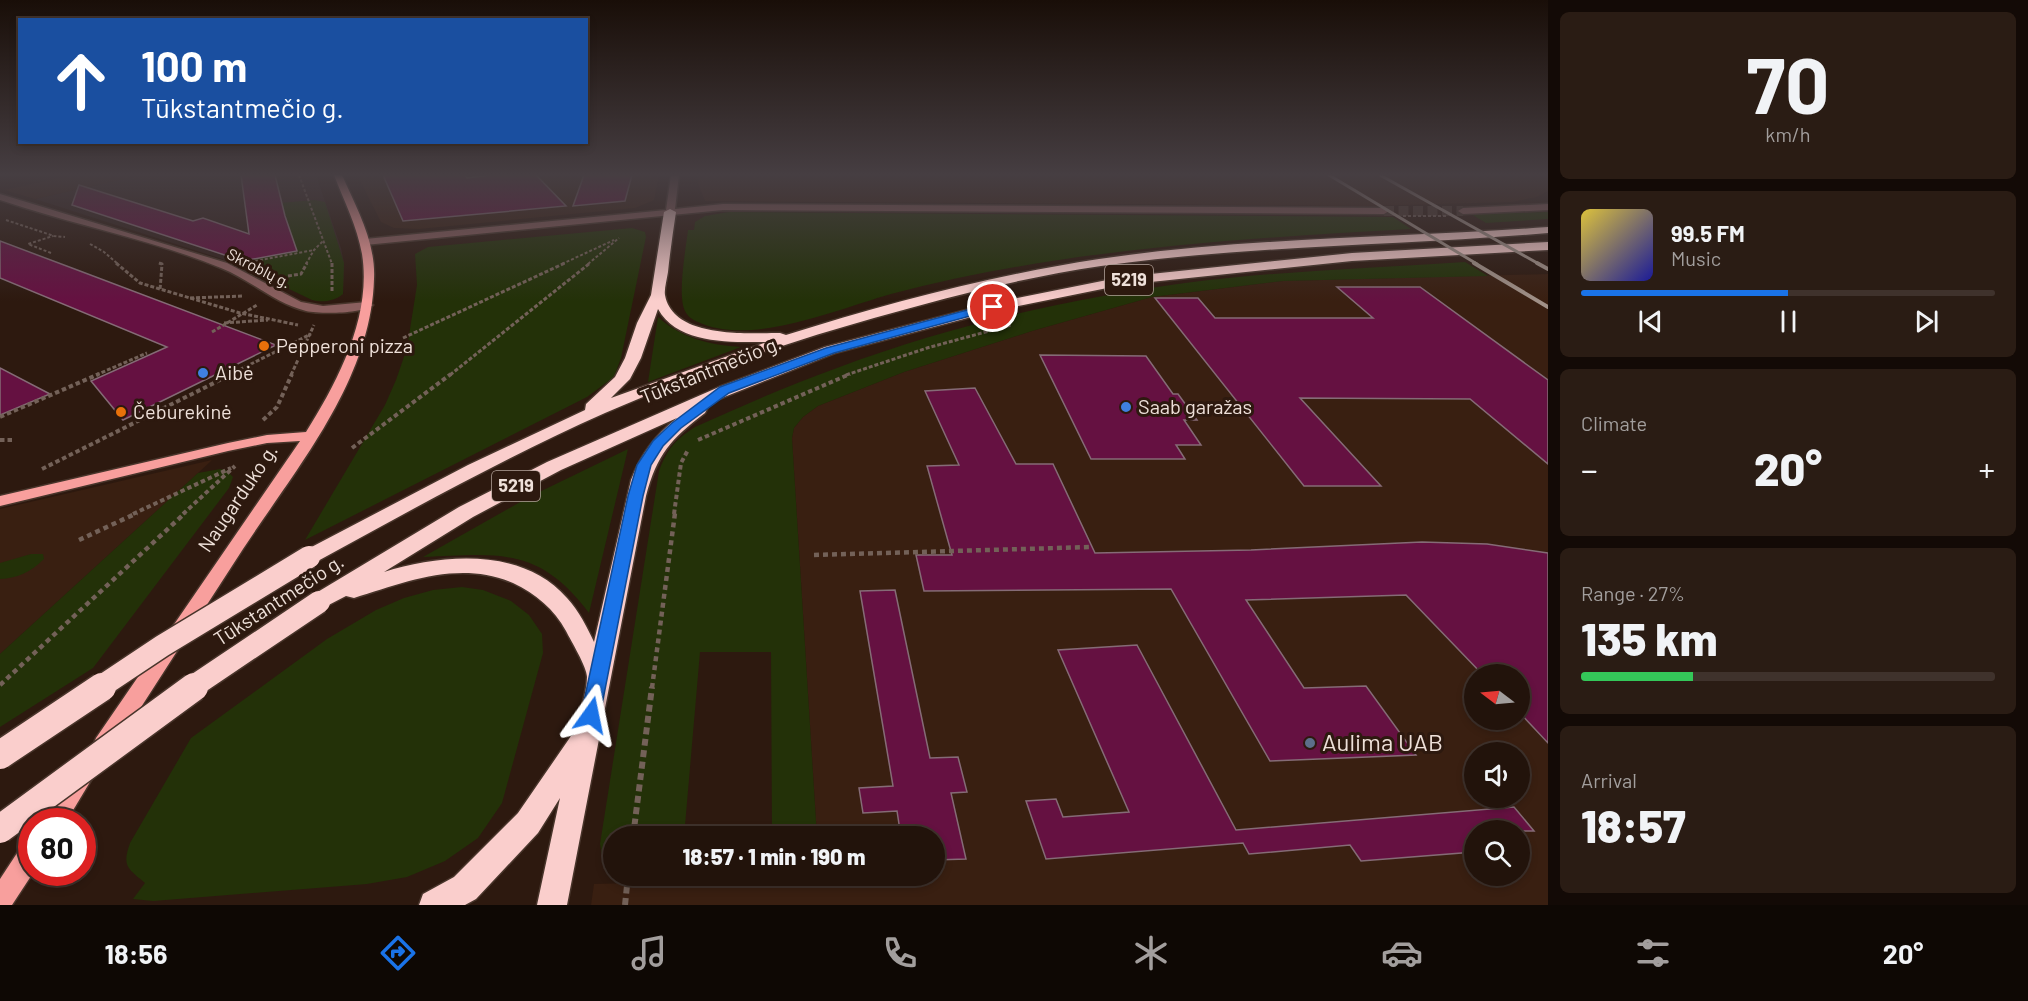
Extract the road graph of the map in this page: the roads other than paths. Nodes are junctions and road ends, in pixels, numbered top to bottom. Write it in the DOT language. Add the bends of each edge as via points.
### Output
graph roads {
  1 [pos="60,217"];
  2 [pos="355,217"];
  3 [pos="617,217"];
  4 [pos="669,217"];
  5 [pos="1548,230"];
  6 [pos="365,242"];
  7 [pos="1548,246"];
  8 [pos="658,295"];
  9 [pos="367,305"];
  10 [pos="796,337"];
  11 [pos="725,390"];
  12 [pos="579,418"];
  13 [pos="310,436"];
  14 [pos="0,501"];
  15 [pos="319,602"];
  16 [pos="599,675"];
  17 [pos="586,735"];
  18 [pos="0,755"];
  19 [pos="61,808"];
  20 [pos="0,829"];
  21 [pos="18,875"];
  22 [pos="0,901"];
  23 [pos="434,905"];
  24 [pos="552,905"];
  1 -- 9 [label="street, Skroblų g." via="222,265 299,306 325,310"];
  2 -- 6 [label="main road, Naugarduko g."];
  3 -- 6 [label="street"];
  4 -- 8 [label="highway"];
  5 -- 10 [label="highway, Tūkstantmečio g. / 5219" via="1278,244 1100,263 965,288"];
  6 -- 9 [label="main road, Naugarduko g." via="369,261"];
  7 -- 11 [label="highway, Tūkstantmečio g. / 5219" via="1352,257 1122,281 1058,292 830,350"];
  8 -- 10 [label="highway" via="669,316 699,332"];
  8 -- 12 [label="highway" via="622,379"];
  9 -- 13 [label="main road, Naugarduko g." via="353,354"];
  10 -- 12 [label="highway, Tūkstantmečio g. / 5219" via="695,370"];
  11 -- 15 [label="highway, Tūkstantmečio g. / 5219" via="554,466 466,512"];
  11 -- 16 [label="highway" via="657,444 644,465"];
  12 -- 18 [label="highway, Tūkstantmečio g. / 5219, bridge" via="309,557 162,646"];
  13 -- 14 [label="main road" via="238,445"];
  13 -- 19 [label="main road, Naugarduko g."];
  15 -- 16 [label="highway" via="396,575 464,564 490,566 536,586 560,605"];
  15 -- 20 [label="highway, Tūkstantmečio g. / 5219, bridge" via="190,690"];
  16 -- 17 [label="highway"];
  17 -- 23 [label="highway" via="528,823 465,888"];
  17 -- 24 [label="highway"];
  21 -- 22 [label="main road"];
}
